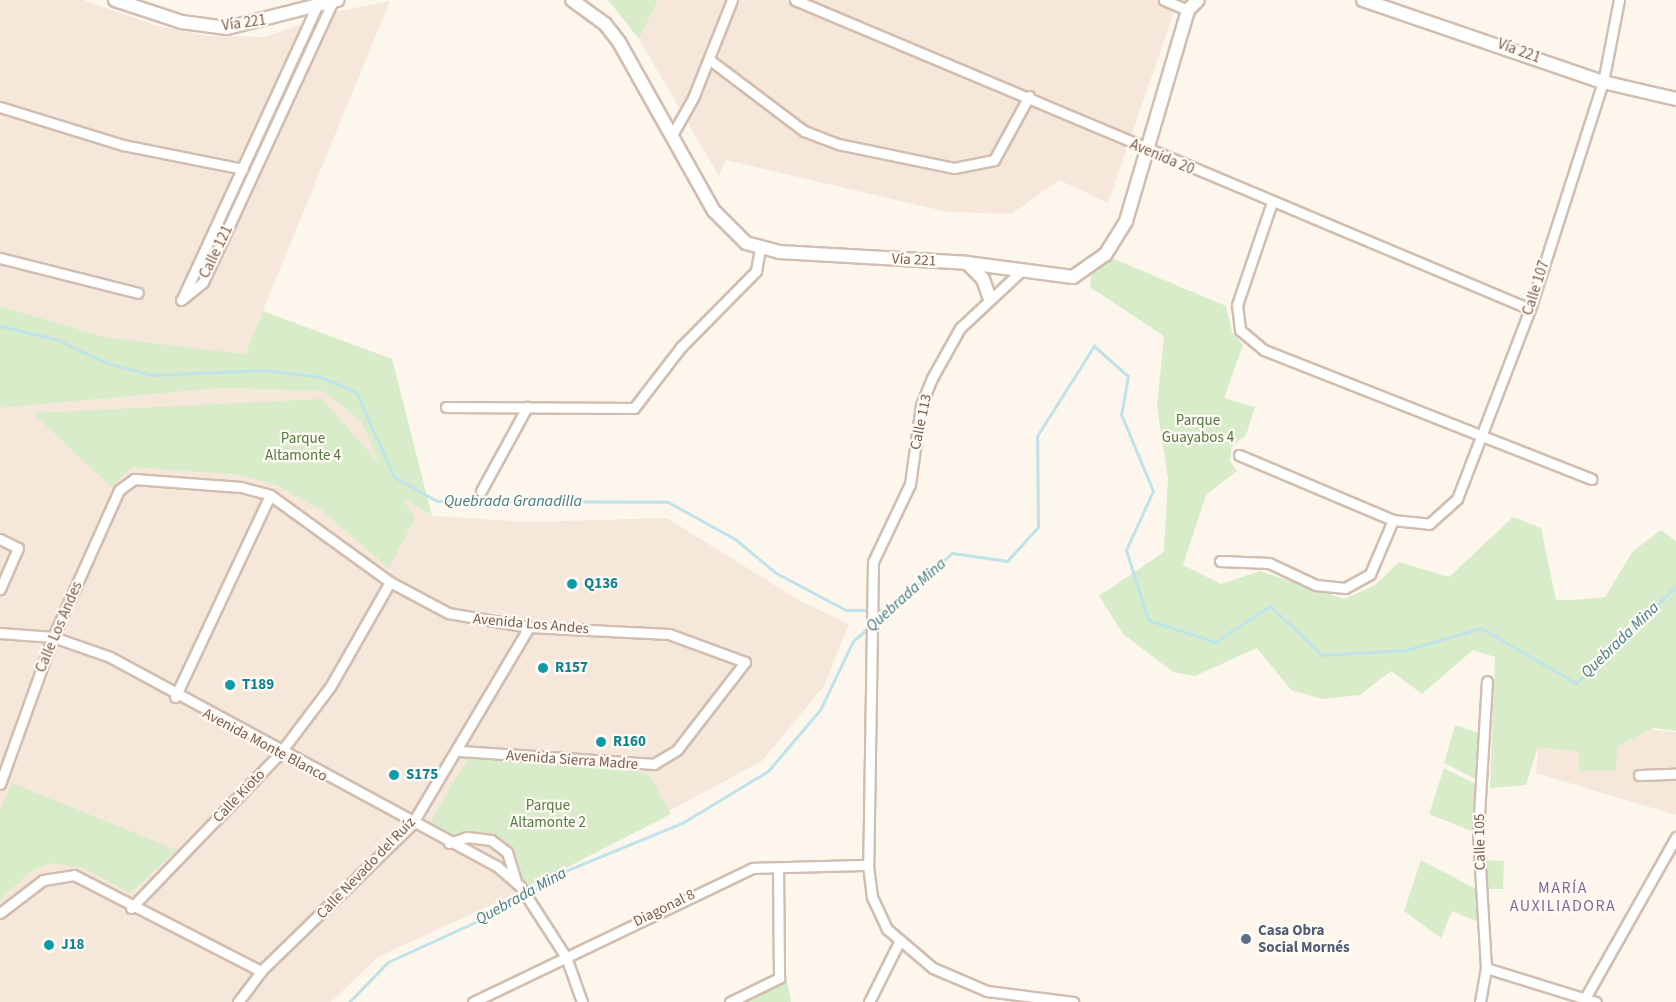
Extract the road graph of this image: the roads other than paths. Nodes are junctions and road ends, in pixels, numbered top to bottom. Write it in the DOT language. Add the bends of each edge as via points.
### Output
graph roads {
  1 [pos="115,0"];
  2 [pos="572,0"];
  3 [pos="732,0"];
  4 [pos="795,0"];
  5 [pos="1164,0"];
  6 [pos="1198,0"];
  7 [pos="1363,0"];
  8 [pos="1619,0"];
  9 [pos="336,1"];
  10 [pos="317,5"];
  11 [pos="1189,5"];
  12 [pos="710,60"];
  13 [pos="1603,82"];
  14 [pos="1029,96"];
  15 [pos="1676,99"];
  16 [pos="0,107"];
  17 [pos="672,135"];
  18 [pos="1146,151"];
  19 [pos="243,169"];
  20 [pos="1272,202"];
  21 [pos="760,248"];
  22 [pos="0,258"];
  23 [pos="967,263"];
  24 [pos="1022,271"];
  25 [pos="138,293"];
  26 [pos="989,296"];
  27 [pos="1530,309"];
  28 [pos="446,407"];
  29 [pos="527,407"];
  30 [pos="1482,437"];
  31 [pos="1239,455"];
  32 [pos="134,479"];
  33 [pos="1591,479"];
  34 [pos="481,491"];
  35 [pos="270,495"];
  36 [pos="1393,520"];
  37 [pos="0,539"];
  38 [pos="1220,561"];
  39 [pos="390,582"];
  40 [pos="0,589"];
  41 [pos="529,627"];
  42 [pos="0,633"];
  43 [pos="53,637"];
  44 [pos="745,662"];
  45 [pos="1487,681"];
  46 [pos="175,697"];
  47 [pos="460,751"];
  48 [pos="280,753"];
  49 [pos="1676,774"];
  50 [pos="1639,775"];
  51 [pos="1,778"];
  52 [pos="412,824"];
  53 [pos="1676,837"];
  54 [pos="449,843"];
  55 [pos="868,865"];
  56 [pos="778,868"];
  57 [pos="518,884"];
  58 [pos="131,908"];
  59 [pos="0,913"];
  60 [pos="898,942"];
  61 [pos="566,957"];
  62 [pos="1486,968"];
  63 [pos="261,971"];
  64 [pos="1585,998"];
  65 [pos="238,1002"];
  66 [pos="473,1002"];
  67 [pos="582,1002"];
  68 [pos="730,1002"];
  69 [pos="869,1002"];
  70 [pos="1072,1002"];
  71 [pos="1480,1002"];
  72 [pos="1596,1002"];
  1 -- 10 [label="main road, Vía 221" via="182,22 227,28"];
  2 -- 17 [label="main road, Vía 221" via="605,24 619,42"];
  3 -- 12 [label="street"];
  4 -- 14 [label="street, Avenida 20"];
  5 -- 11 [label="street"];
  6 -- 11 [label="main road, Vía 221"];
  7 -- 13 [label="main road, Vía 221"];
  8 -- 13 [label="street, Calle 107"];
  9 -- 10 [label="main road, Vía 221"];
  9 -- 19 [label="street, Calle 121" via="203,282 181,300"];
  10 -- 19 [label="street, Calle 121"];
  11 -- 18 [label="main road, Vía 221"];
  12 -- 14 [label="street" via="773,111 838,144 954,168 994,160"];
  12 -- 17 [label="street"];
  13 -- 15 [label="main road, Vía 221"];
  13 -- 27 [label="street, Calle 107"];
  14 -- 18 [label="street, Avenida 20"];
  16 -- 19 [label="street" via="123,145"];
  17 -- 21 [label="main road, Vía 221" via="714,211 732,232"];
  18 -- 20 [label="street, Avenida 20"];
  18 -- 24 [label="main road, Vía 221" via="1126,221 1105,255 1073,277"];
  20 -- 27 [label="street, Avenida 20"];
  20 -- 30 [label="street" via="1237,305 1240,330 1264,350"];
  21 -- 23 [label="main road, Vía 221"];
  21 -- 29 [label="street" via="756,271 681,347 634,408"];
  22 -- 25 [label="street"];
  23 -- 24 [label="main road, Vía 221"];
  23 -- 26 [label="main road" via="980,274"];
  24 -- 26 [label="street, Calle 113"];
  26 -- 55 [label="street, Calle 113" via="960,328 921,405 910,484 876,552 870,599"];
  27 -- 30 [label="street, Calle 107"];
  28 -- 29 [label="street"];
  29 -- 34 [label="street"];
  30 -- 33 [label="street"];
  30 -- 36 [label="street, Calle 107" via="1457,499 1438,520"];
  31 -- 36 [label="street"];
  32 -- 35 [label="street, Avenida Los Andes"];
  32 -- 43 [label="street, Calle Los Andes" via="119,490"];
  35 -- 39 [label="street, Avenida Los Andes"];
  35 -- 46 [label="street"];
  36 -- 38 [label="street" via="1370,574 1345,588 1316,585 1269,563"];
  37 -- 40 [label="street" via="18,548"];
  39 -- 41 [label="street, Avenida Los Andes" via="448,613"];
  39 -- 48 [label="street, Calle Kioto" via="330,687"];
  41 -- 44 [label="street, Avenida Los Andes" via="669,634"];
  41 -- 47 [label="street, Calle Nevado del Ruíz"];
  42 -- 43 [label="street, Avenida Monte Blanco"];
  43 -- 46 [label="street, Avenida Monte Blanco" via="110,657"];
  43 -- 51 [label="street, Calle Los Andes"];
  44 -- 47 [label="street, Avenida Sierra Madre" via="677,750 654,764"];
  45 -- 62 [label="street, Calle 105" via="1478,832"];
  46 -- 48 [label="street, Avenida Monte Blanco"];
  47 -- 52 [label="street, Calle Nevado del Ruíz"];
  48 -- 52 [label="street, Avenida Monte Blanco"];
  48 -- 58 [label="street, Calle Kioto"];
  49 -- 50 [label="street"];
  52 -- 54 [label="street, Avenida Monte Blanco"];
  52 -- 63 [label="street, Calle Nevado del Ruíz"];
  53 -- 64 [label="street"];
  54 -- 57 [label="street, Avenida Monte Blanco"];
  54 -- 57 [label="street" via="467,837 491,840 507,852"];
  55 -- 56 [label="street, Diagonal 8"];
  55 -- 60 [label="street" via="879,915"];
  56 -- 61 [label="street, Diagonal 8" via="753,868 720,881"];
  56 -- 68 [label="street" via="779,978"];
  57 -- 61 [label="street"];
  58 -- 59 [label="street" via="74,875 57,875"];
  58 -- 63 [label="street"];
  60 -- 69 [label="street"];
  60 -- 70 [label="street" via="961,982"];
  61 -- 66 [label="street, Diagonal 8"];
  61 -- 67 [label="street"];
  62 -- 64 [label="street"];
  62 -- 71 [label="street, Calle 105"];
  63 -- 65 [label="street, Calle Nevado del Ruíz"];
  64 -- 72 [label="street"];
}
